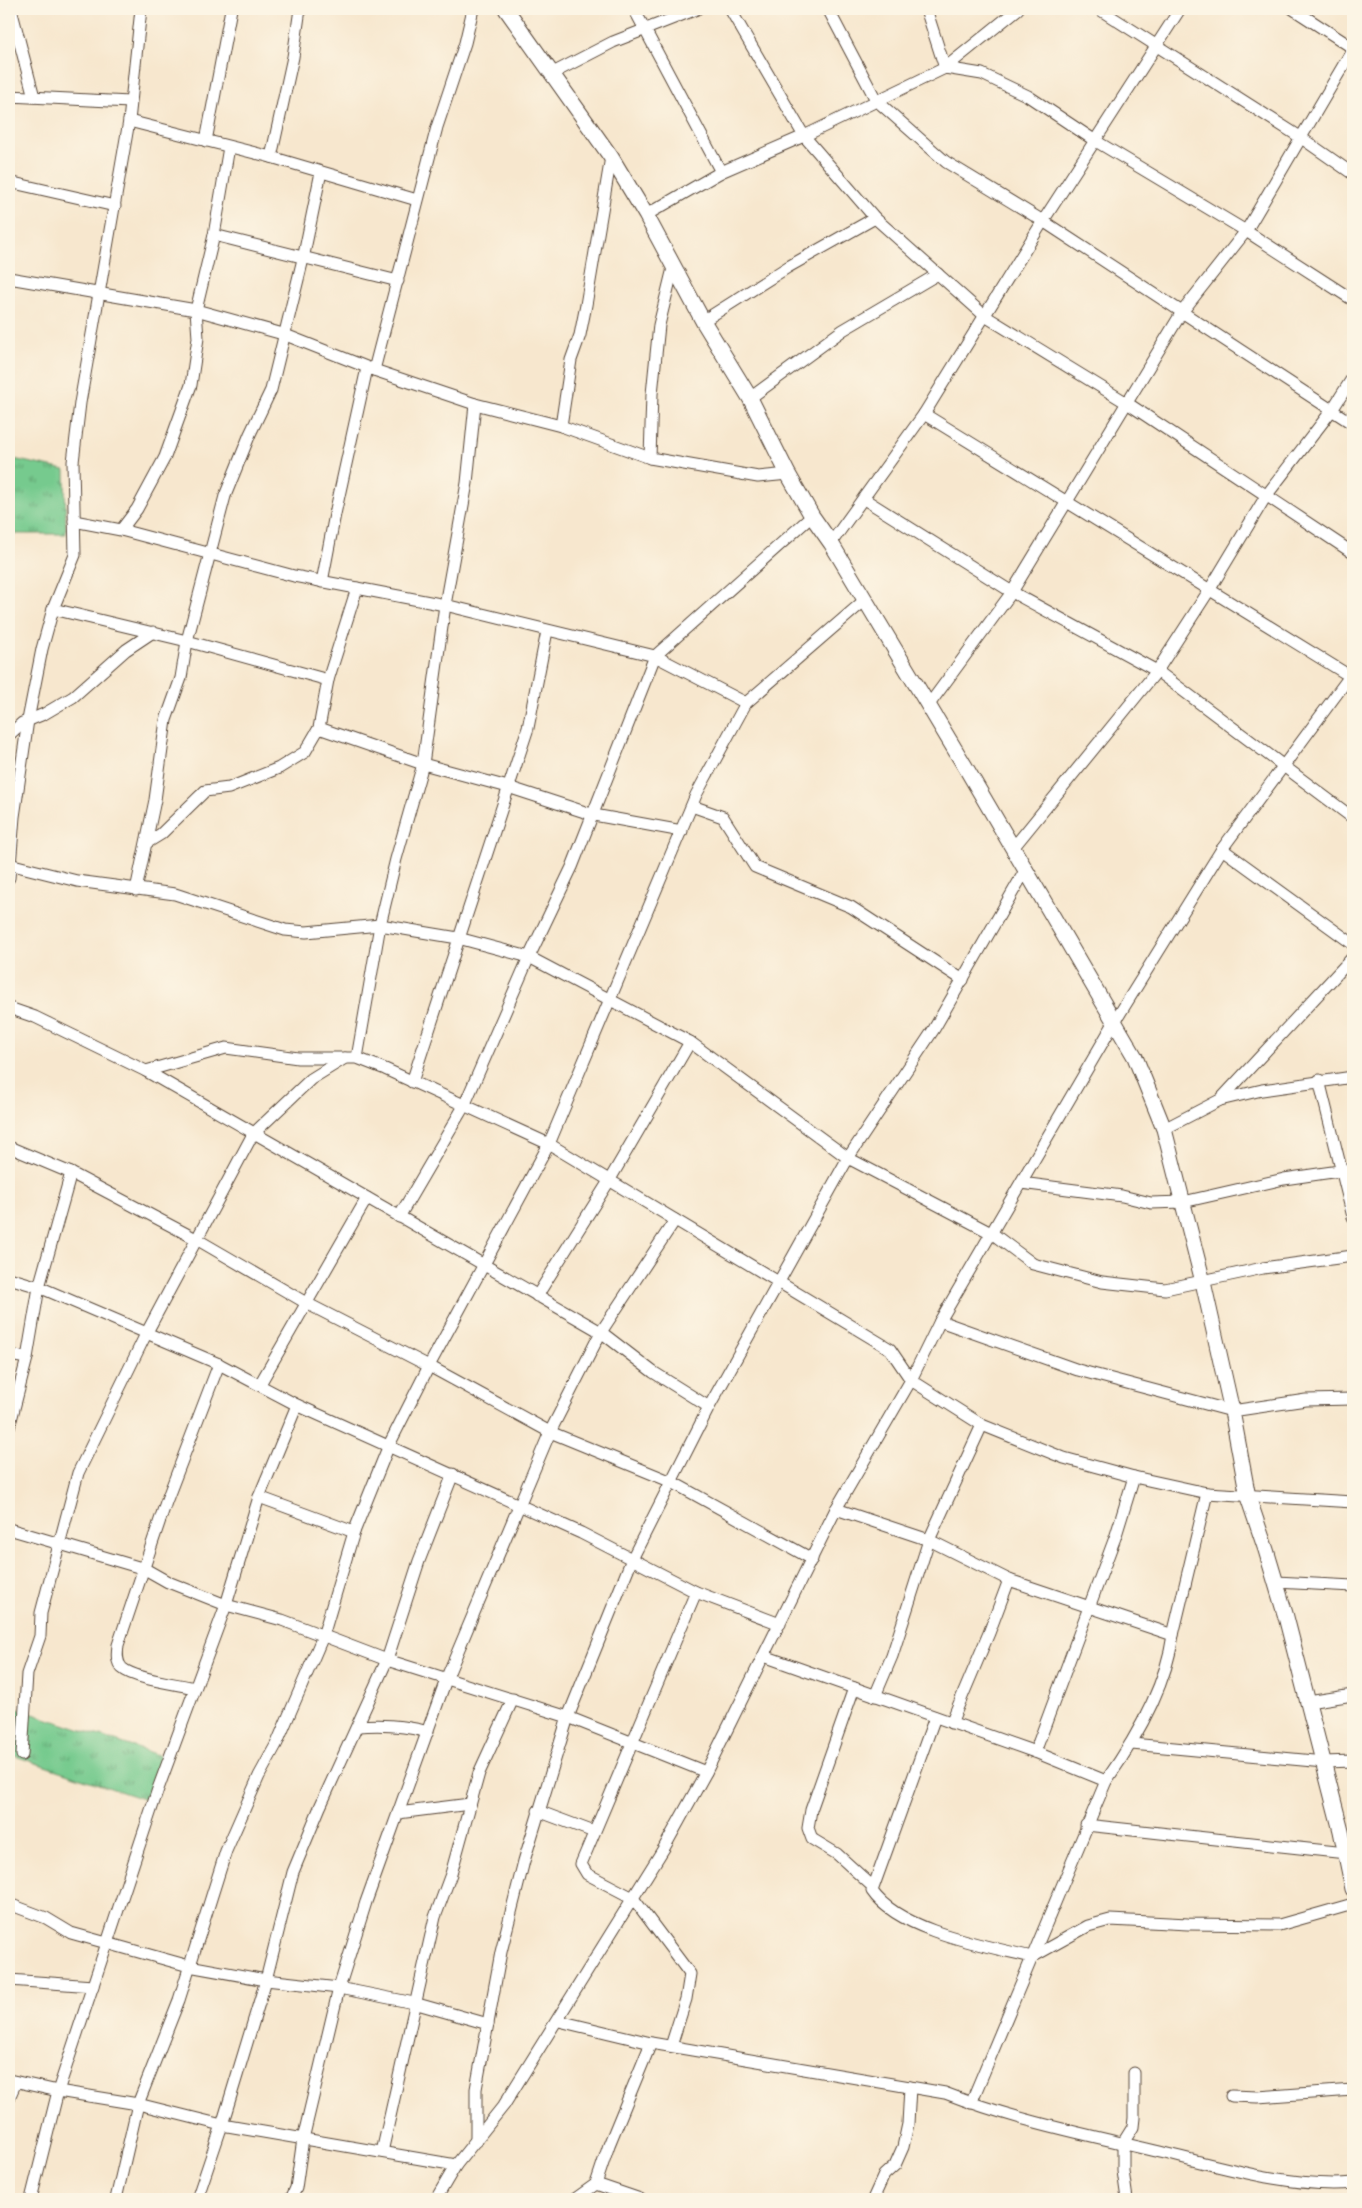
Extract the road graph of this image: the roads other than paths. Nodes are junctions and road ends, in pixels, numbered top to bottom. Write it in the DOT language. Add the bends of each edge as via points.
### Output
graph roads {
  1 [pos="11,9"];
  2 [pos="141,9"];
  3 [pos="231,9"];
  4 [pos="300,9"];
  5 [pos="473,9"];
  6 [pos="506,9"];
  7 [pos="634,9"];
  8 [pos="697,9"];
  9 [pos="730,9"];
  10 [pos="828,9"];
  11 [pos="926,9"];
  12 [pos="1018,9"];
  13 [pos="1098,9"];
  14 [pos="1180,9"];
  15 [pos="1293,9"];
  16 [pos="645,29"];
  17 [pos="1156,46"];
  18 [pos="1353,49"];
  19 [pos="945,68"];
  20 [pos="551,74"];
  21 [pos="9,96"];
  22 [pos="34,97"];
  23 [pos="876,100"];
  24 [pos="130,102"];
  25 [pos="129,121"];
  26 [pos="804,136"];
  27 [pos="1300,137"];
  28 [pos="206,140"];
  29 [pos="1094,140"];
  30 [pos="230,147"];
  31 [pos="271,157"];
  32 [pos="611,158"];
  33 [pos="321,172"];
  34 [pos="721,172"];
  35 [pos="1353,174"];
  36 [pos="9,182"];
  37 [pos="417,200"];
  38 [pos="115,206"];
  39 [pos="646,215"];
  40 [pos="875,218"];
  41 [pos="1043,221"];
  42 [pos="1246,232"];
  43 [pos="214,235"];
  44 [pos="303,259"];
  45 [pos="674,264"];
  46 [pos="938,274"];
  47 [pos="9,278"];
  48 [pos="398,281"];
  49 [pos="100,292"];
  50 [pos="1353,300"];
  51 [pos="196,310"];
  52 [pos="1182,312"];
  53 [pos="985,316"];
  54 [pos="703,321"];
  55 [pos="283,334"];
  56 [pos="371,369"];
  57 [pos="1353,377"];
  58 [pos="750,398"];
  59 [pos="1128,403"];
  60 [pos="475,404"];
  61 [pos="1332,410"];
  62 [pos="924,414"];
  63 [pos="1353,424"];
  64 [pos="561,426"];
  65 [pos="650,458"];
  66 [pos="788,474"];
  67 [pos="1266,496"];
  68 [pos="864,499"];
  69 [pos="1066,500"];
  70 [pos="812,516"];
  71 [pos="74,521"];
  72 [pos="121,530"];
  73 [pos="831,543"];
  74 [pos="1353,552"];
  75 [pos="209,554"];
  76 [pos="322,582"];
  77 [pos="358,588"];
  78 [pos="1210,589"];
  79 [pos="1012,592"];
  80 [pos="865,600"];
  81 [pos="445,605"];
  82 [pos="53,609"];
  83 [pos="547,630"];
  84 [pos="153,632"];
  85 [pos="187,641"];
  86 [pos="656,656"];
  87 [pos="1157,671"];
  88 [pos="1352,675"];
  89 [pos="328,680"];
  90 [pos="746,703"];
  91 [pos="928,706"];
  92 [pos="28,720"];
  93 [pos="319,728"];
  94 [pos="9,735"];
  95 [pos="423,764"];
  96 [pos="1283,765"];
  97 [pos="508,787"];
  98 [pos="692,806"];
  99 [pos="594,815"];
  100 [pos="1353,818"];
  101 [pos="11,820"];
  102 [pos="682,831"];
  103 [pos="148,842"];
  104 [pos="1013,848"];
  105 [pos="1222,849"];
  106 [pos="10,864"];
  107 [pos="1026,869"];
  108 [pos="9,878"];
  109 [pos="136,890"];
  110 [pos="380,925"];
  111 [pos="458,938"];
  112 [pos="1353,944"];
  113 [pos="1353,956"];
  114 [pos="529,957"];
  115 [pos="963,980"];
  116 [pos="609,999"];
  117 [pos="9,1008"];
  118 [pos="1114,1023"];
  119 [pos="690,1042"];
  120 [pos="351,1058"];
  121 [pos="146,1071"];
  122 [pos="1353,1077"];
  123 [pos="1319,1080"];
  124 [pos="412,1082"];
  125 [pos="1220,1100"];
  126 [pos="464,1106"];
  127 [pos="1164,1129"];
  128 [pos="253,1134"];
  129 [pos="548,1144"];
  130 [pos="9,1147"];
  131 [pos="848,1158"];
  132 [pos="1353,1169"];
  133 [pos="1340,1171"];
  134 [pos="71,1173"];
  135 [pos="609,1181"];
  136 [pos="1021,1183"];
  137 [pos="367,1198"];
  138 [pos="1183,1202"];
  139 [pos="399,1217"];
  140 [pos="1353,1217"];
  141 [pos="675,1220"];
  142 [pos="992,1234"];
  143 [pos="198,1240"];
  144 [pos="1353,1256"];
  145 [pos="484,1267"];
  146 [pos="9,1278"];
  147 [pos="1203,1282"];
  148 [pos="780,1283"];
  149 [pos="39,1287"];
  150 [pos="537,1296"];
  151 [pos="308,1304"];
  152 [pos="940,1321"];
  153 [pos="601,1332"];
  154 [pos="146,1334"];
  155 [pos="9,1355"];
  156 [pos="27,1358"];
  157 [pos="219,1364"];
  158 [pos="429,1366"];
  159 [pos="911,1380"];
  160 [pos="260,1384"];
  161 [pos="1353,1399"];
  162 [pos="297,1404"];
  163 [pos="709,1407"];
  164 [pos="1232,1411"];
  165 [pos="982,1425"];
  166 [pos="9,1428"];
  167 [pos="550,1432"];
  168 [pos="389,1445"];
  169 [pos="453,1474"];
  170 [pos="1134,1477"];
  171 [pos="672,1482"];
  172 [pos="1207,1493"];
  173 [pos="260,1497"];
  174 [pos="1248,1497"];
  175 [pos="1353,1502"];
  176 [pos="519,1504"];
  177 [pos="836,1508"];
  178 [pos="9,1529"];
  179 [pos="354,1532"];
  180 [pos="929,1540"];
  181 [pos="58,1545"];
  182 [pos="812,1559"];
  183 [pos="632,1560"];
  184 [pos="144,1569"];
  185 [pos="1009,1580"];
  186 [pos="1276,1582"];
  187 [pos="1353,1586"];
  188 [pos="696,1592"];
  189 [pos="226,1605"];
  190 [pos="1088,1605"];
  191 [pos="780,1624"];
  192 [pos="1173,1635"];
  193 [pos="323,1636"];
  194 [pos="764,1656"];
  195 [pos="387,1660"];
  196 [pos="447,1677"];
  197 [pos="195,1688"];
  198 [pos="854,1688"];
  199 [pos="1353,1695"];
  200 [pos="875,1696"];
  201 [pos="513,1699"];
  202 [pos="1308,1702"];
  203 [pos="568,1717"];
  204 [pos="935,1717"];
  205 [pos="952,1723"];
  206 [pos="358,1726"];
  207 [pos="428,1732"];
  208 [pos="633,1742"];
  209 [pos="1132,1744"];
  210 [pos="1035,1752"];
  211 [pos="22,1755"];
  212 [pos="1353,1761"];
  213 [pos="1324,1762"];
  214 [pos="706,1772"];
  215 [pos="1106,1782"];
  216 [pos="470,1804"];
  217 [pos="538,1811"];
  218 [pos="398,1813"];
  219 [pos="1086,1825"];
  220 [pos="1347,1831"];
  221 [pos="594,1832"];
  222 [pos="1346,1853"];
  223 [pos="872,1886"];
  224 [pos="1353,1889"];
  225 [pos="633,1898"];
  226 [pos="9,1904"];
  227 [pos="1353,1904"];
  228 [pos="107,1945"];
  229 [pos="1032,1957"];
  230 [pos="189,1966"];
  231 [pos="9,1980"];
  232 [pos="266,1980"];
  233 [pos="93,1986"];
  234 [pos="339,1988"];
  235 [pos="414,2003"];
  236 [pos="559,2021"];
  237 [pos="488,2024"];
  238 [pos="651,2043"];
  239 [pos="671,2046"];
  240 [pos="1134,2073"];
  241 [pos="12,2081"];
  242 [pos="910,2087"];
  243 [pos="1353,2090"];
  244 [pos="58,2091"];
  245 [pos="1232,2096"];
  246 [pos="9,2098"];
  247 [pos="970,2102"];
  248 [pos="138,2104"];
  249 [pos="222,2125"];
  250 [pos="303,2139"];
  251 [pos="476,2141"];
  252 [pos="1123,2143"];
  253 [pos="382,2152"];
  254 [pos="456,2165"];
  255 [pos="1353,2183"];
  256 [pos="596,2184"];
  257 [pos="31,2199"];
  258 [pos="116,2199"];
  259 [pos="197,2199"];
  260 [pos="291,2199"];
  261 [pos="436,2199"];
  262 [pos="575,2199"];
  263 [pos="640,2199"];
  264 [pos="873,2199"];
  265 [pos="1127,2199"];
  1 -- 22 [label="street"];
  2 -- 24 [label="street"];
  3 -- 28 [label="street"];
  4 -- 31 [label="street"];
  5 -- 37 [label="street"];
  6 -- 20 [label="street"];
  7 -- 16 [label="street"];
  8 -- 16 [label="street"];
  9 -- 26 [label="street"];
  10 -- 23 [label="street"];
  11 -- 19 [label="street"];
  12 -- 19 [label="street"];
  13 -- 17 [label="street"];
  14 -- 17 [label="street"];
  15 -- 18 [label="street"];
  16 -- 20 [label="street"];
  16 -- 34 [label="street"];
  17 -- 27 [label="street"];
  17 -- 29 [label="street"];
  18 -- 27 [label="street"];
  19 -- 23 [label="street"];
  19 -- 29 [label="street" via="982,74 1028,96"];
  20 -- 32 [label="street"];
  21 -- 22 [label="street"];
  22 -- 24 [label="street"];
  23 -- 26 [label="street"];
  23 -- 41 [label="street" via="946,162"];
  24 -- 25 [label="street"];
  25 -- 28 [label="street"];
  25 -- 38 [label="street"];
  26 -- 34 [label="street"];
  26 -- 40 [label="street"];
  27 -- 35 [label="street"];
  27 -- 42 [label="street"];
  28 -- 30 [label="street"];
  29 -- 41 [label="street"];
  29 -- 42 [label="street"];
  30 -- 31 [label="street"];
  30 -- 43 [label="street"];
  31 -- 33 [label="street"];
  32 -- 39 [label="street"];
  32 -- 64 [label="street"];
  33 -- 37 [label="street"];
  33 -- 44 [label="street"];
  34 -- 39 [label="street"];
  36 -- 38 [label="street"];
  37 -- 48 [label="street"];
  38 -- 49 [label="street"];
  39 -- 45 [label="street"];
  40 -- 46 [label="street"];
  40 -- 54 [label="street" via="788,267"];
  41 -- 52 [label="street"];
  41 -- 53 [label="street"];
  42 -- 50 [label="street"];
  42 -- 52 [label="street"];
  43 -- 44 [label="street"];
  43 -- 51 [label="street"];
  44 -- 48 [label="street"];
  44 -- 55 [label="street"];
  45 -- 54 [label="street"];
  45 -- 65 [label="street" via="659,325"];
  46 -- 53 [label="street"];
  46 -- 58 [label="street" via="843,330"];
  47 -- 49 [label="street" via="38,285"];
  48 -- 56 [label="street"];
  49 -- 51 [label="street"];
  49 -- 71 [label="street" via="74,452"];
  51 -- 55 [label="street"];
  51 -- 72 [label="street" via="198,338 191,385 165,457 137,509"];
  52 -- 59 [label="street"];
  52 -- 61 [label="street"];
  53 -- 59 [label="street"];
  53 -- 62 [label="street"];
  54 -- 58 [label="street"];
  55 -- 56 [label="street"];
  55 -- 75 [label="street" via="271,390 225,496"];
  56 -- 60 [label="street"];
  56 -- 76 [label="street" via="335,514"];
  57 -- 61 [label="street"];
  58 -- 66 [label="street"];
  59 -- 67 [label="street"];
  59 -- 69 [label="street"];
  60 -- 64 [label="street"];
  60 -- 81 [label="street" via="467,482"];
  61 -- 63 [label="street"];
  61 -- 67 [label="street"];
  62 -- 68 [label="street"];
  62 -- 69 [label="street"];
  64 -- 65 [label="street"];
  65 -- 66 [label="street" via="758,477"];
  66 -- 70 [label="street"];
  67 -- 74 [label="street"];
  67 -- 78 [label="street"];
  68 -- 73 [label="street"];
  68 -- 79 [label="street"];
  69 -- 78 [label="street"];
  69 -- 79 [label="street"];
  70 -- 73 [label="street"];
  70 -- 86 [label="street"];
  71 -- 72 [label="street"];
  71 -- 82 [label="street" via="75,555"];
  72 -- 75 [label="street"];
  73 -- 80 [label="street"];
  75 -- 76 [label="street"];
  75 -- 85 [label="street"];
  76 -- 77 [label="street"];
  77 -- 81 [label="street"];
  77 -- 89 [label="street"];
  78 -- 87 [label="street"];
  78 -- 88 [label="street"];
  79 -- 87 [label="street"];
  79 -- 91 [label="street"];
  80 -- 90 [label="street"];
  80 -- 91 [label="street"];
  81 -- 83 [label="street"];
  81 -- 95 [label="street"];
  82 -- 84 [label="street"];
  82 -- 92 [label="street"];
  83 -- 86 [label="street"];
  83 -- 97 [label="street" via="528,728"];
  84 -- 85 [label="street"];
  84 -- 92 [label="street" via="73,697"];
  85 -- 89 [label="street"];
  85 -- 103 [label="street" via="181,678 166,720"];
  86 -- 90 [label="street"];
  86 -- 99 [label="street"];
  87 -- 96 [label="street"];
  87 -- 104 [label="street"];
  88 -- 96 [label="street"];
  89 -- 93 [label="street"];
  90 -- 98 [label="street"];
  91 -- 104 [label="street"];
  92 -- 94 [label="street"];
  92 -- 101 [label="street"];
  93 -- 95 [label="street"];
  93 -- 103 [label="street" via="305,752 279,768 229,788 204,791 161,834"];
  95 -- 97 [label="street"];
  95 -- 110 [label="street"];
  96 -- 100 [label="street"];
  96 -- 105 [label="street"];
  97 -- 99 [label="street"];
  97 -- 111 [label="street"];
  98 -- 102 [label="street"];
  98 -- 115 [label="street" via="723,817 755,866 852,907"];
  99 -- 102 [label="street"];
  99 -- 114 [label="street"];
  101 -- 106 [label="street"];
  102 -- 116 [label="street"];
  103 -- 109 [label="street"];
  104 -- 107 [label="street"];
  105 -- 112 [label="street"];
  105 -- 118 [label="street"];
  106 -- 108 [label="street"];
  106 -- 109 [label="street" via="78,881"];
  107 -- 115 [label="street"];
  107 -- 118 [label="street"];
  109 -- 110 [label="street" via="192,898 285,930 306,932"];
  110 -- 111 [label="street"];
  110 -- 120 [label="street"];
  111 -- 114 [label="street"];
  111 -- 124 [label="street"];
  113 -- 125 [label="street"];
  114 -- 116 [label="street"];
  114 -- 126 [label="street"];
  115 -- 131 [label="street"];
  116 -- 119 [label="street"];
  116 -- 129 [label="street"];
  117 -- 121 [label="street"];
  118 -- 127 [label="street" via="1135,1057"];
  118 -- 136 [label="street"];
  119 -- 131 [label="street"];
  119 -- 135 [label="street"];
  120 -- 121 [label="street" via="298,1058 226,1048"];
  120 -- 124 [label="street"];
  120 -- 128 [label="street" via="311,1079"];
  121 -- 128 [label="street"];
  122 -- 123 [label="street"];
  123 -- 125 [label="street"];
  123 -- 133 [label="street"];
  124 -- 126 [label="street"];
  125 -- 127 [label="street"];
  126 -- 129 [label="street"];
  126 -- 139 [label="street"];
  127 -- 138 [label="street"];
  128 -- 137 [label="street"];
  128 -- 143 [label="street"];
  129 -- 135 [label="street"];
  129 -- 145 [label="street"];
  130 -- 134 [label="street"];
  131 -- 142 [label="street"];
  131 -- 148 [label="street"];
  132 -- 133 [label="street"];
  133 -- 138 [label="street" via="1284,1179"];
  133 -- 140 [label="street"];
  134 -- 143 [label="street"];
  134 -- 149 [label="street"];
  135 -- 141 [label="street"];
  135 -- 150 [label="street"];
  136 -- 138 [label="street" via="1122,1196 1150,1203"];
  136 -- 142 [label="street"];
  137 -- 139 [label="street"];
  137 -- 151 [label="street"];
  138 -- 147 [label="street"];
  139 -- 145 [label="street"];
  141 -- 148 [label="street"];
  141 -- 153 [label="street"];
  142 -- 147 [label="street" via="1033,1264 1102,1282 1165,1289"];
  142 -- 152 [label="street"];
  143 -- 151 [label="street"];
  143 -- 154 [label="street"];
  144 -- 147 [label="street" via="1263,1268"];
  145 -- 150 [label="street"];
  145 -- 158 [label="street"];
  146 -- 149 [label="street"];
  147 -- 164 [label="street"];
  148 -- 159 [label="street" via="890,1349"];
  148 -- 163 [label="street"];
  149 -- 154 [label="street"];
  149 -- 156 [label="street"];
  150 -- 153 [label="street"];
  151 -- 158 [label="street"];
  151 -- 160 [label="street"];
  152 -- 159 [label="street"];
  152 -- 164 [label="street" via="1078,1370"];
  153 -- 163 [label="street" via="653,1372"];
  153 -- 167 [label="street"];
  154 -- 157 [label="street"];
  154 -- 181 [label="street" via="78,1473"];
  155 -- 156 [label="street"];
  156 -- 166 [label="street"];
  157 -- 160 [label="street"];
  157 -- 184 [label="street"];
  158 -- 167 [label="street"];
  158 -- 168 [label="street"];
  159 -- 165 [label="street"];
  159 -- 177 [label="street"];
  160 -- 162 [label="street"];
  161 -- 164 [label="street" via="1306,1400"];
  162 -- 168 [label="street"];
  162 -- 173 [label="street"];
  163 -- 171 [label="street"];
  164 -- 174 [label="street"];
  165 -- 170 [label="street" via="1064,1458"];
  165 -- 180 [label="street"];
  167 -- 171 [label="street"];
  167 -- 176 [label="street"];
  168 -- 169 [label="street"];
  168 -- 179 [label="street"];
  169 -- 176 [label="street"];
  169 -- 195 [label="street" via="419,1561"];
  170 -- 172 [label="street"];
  170 -- 190 [label="street" via="1116,1535"];
  171 -- 182 [label="street"];
  171 -- 183 [label="street"];
  172 -- 174 [label="street"];
  172 -- 192 [label="street"];
  173 -- 179 [label="street"];
  173 -- 189 [label="street"];
  174 -- 175 [label="street"];
  174 -- 186 [label="street"];
  176 -- 183 [label="street"];
  176 -- 196 [label="street"];
  177 -- 180 [label="street"];
  177 -- 182 [label="street"];
  178 -- 181 [label="street"];
  179 -- 193 [label="street"];
  180 -- 185 [label="street"];
  180 -- 200 [label="street" via="892,1656"];
  181 -- 184 [label="street"];
  181 -- 211 [label="street" via="41,1614 40,1636 26,1674"];
  182 -- 191 [label="street"];
  183 -- 188 [label="street"];
  183 -- 203 [label="street"];
  184 -- 189 [label="street"];
  184 -- 197 [label="street" via="118,1645 117,1659 121,1667 132,1673"];
  185 -- 190 [label="street"];
  185 -- 205 [label="street"];
  186 -- 187 [label="street"];
  186 -- 202 [label="street"];
  188 -- 191 [label="street"];
  188 -- 208 [label="street"];
  189 -- 193 [label="street" via="282,1620"];
  189 -- 197 [label="street"];
  190 -- 192 [label="street"];
  190 -- 210 [label="street"];
  191 -- 194 [label="street"];
  192 -- 209 [label="street" via="1170,1658"];
  193 -- 195 [label="street"];
  193 -- 230 [label="street" via="226,1851"];
  194 -- 198 [label="street"];
  194 -- 214 [label="street"];
  195 -- 196 [label="street"];
  195 -- 206 [label="street"];
  196 -- 201 [label="street"];
  196 -- 207 [label="street"];
  197 -- 228 [label="street"];
  198 -- 200 [label="street"];
  198 -- 223 [label="street" via="811,1810 808,1828 812,1839 837,1854"];
  199 -- 202 [label="street"];
  200 -- 204 [label="street"];
  201 -- 203 [label="street"];
  201 -- 216 [label="street" via="479,1773"];
  202 -- 213 [label="street"];
  203 -- 208 [label="street"];
  203 -- 217 [label="street"];
  204 -- 205 [label="street"];
  204 -- 223 [label="street"];
  205 -- 210 [label="street"];
  206 -- 207 [label="street" via="410,1726"];
  206 -- 232 [label="street" via="293,1872"];
  207 -- 218 [label="street"];
  208 -- 214 [label="street"];
  208 -- 221 [label="street"];
  209 -- 213 [label="street"];
  209 -- 215 [label="street"];
  210 -- 215 [label="street"];
  212 -- 213 [label="street"];
  213 -- 220 [label="street"];
  214 -- 225 [label="street"];
  215 -- 219 [label="street"];
  216 -- 218 [label="street"];
  216 -- 235 [label="street" via="451,1874 435,1916"];
  217 -- 221 [label="street"];
  217 -- 237 [label="street" via="501,1952"];
  218 -- 234 [label="street"];
  219 -- 222 [label="street"];
  219 -- 229 [label="street"];
  220 -- 222 [label="street"];
  221 -- 225 [label="street" via="582,1858 583,1870"];
  222 -- 224 [label="street"];
  223 -- 229 [label="street" via="878,1900 932,1931"];
  225 -- 236 [label="street"];
  225 -- 239 [label="street" via="690,1974 686,2000"];
  226 -- 228 [label="street" via="46,1918 71,1933"];
  227 -- 229 [label="street" via="1279,1925 1110,1920 1088,1926"];
  228 -- 230 [label="street"];
  228 -- 233 [label="street"];
  229 -- 247 [label="street"];
  230 -- 232 [label="street"];
  230 -- 248 [label="street"];
  231 -- 233 [label="street"];
  232 -- 234 [label="street"];
  232 -- 249 [label="street"];
  233 -- 244 [label="street"];
  234 -- 235 [label="street"];
  234 -- 250 [label="street"];
  235 -- 237 [label="street"];
  235 -- 253 [label="street"];
  236 -- 238 [label="street"];
  236 -- 251 [label="street" via="504,2105"];
  237 -- 251 [label="street" via="476,2089"];
  238 -- 239 [label="street"];
  238 -- 256 [label="street"];
  239 -- 242 [label="street"];
  240 -- 252 [label="street" via="1133,2127"];
  241 -- 244 [label="street"];
  241 -- 246 [label="street"];
  242 -- 247 [label="street" via="945,2092"];
  242 -- 264 [label="street" via="903,2147"];
  243 -- 245 [label="street"];
  244 -- 248 [label="street"];
  244 -- 257 [label="street"];
  247 -- 252 [label="street"];
  248 -- 249 [label="street"];
  248 -- 258 [label="street"];
  249 -- 250 [label="street"];
  249 -- 259 [label="street"];
  250 -- 253 [label="street"];
  250 -- 260 [label="street" via="296,2188"];
  251 -- 254 [label="street"];
  252 -- 255 [label="street" via="1325,2186"];
  252 -- 265 [label="street"];
  253 -- 254 [label="street"];
  254 -- 261 [label="street"];
  256 -- 262 [label="street"];
  256 -- 263 [label="street"];
}
